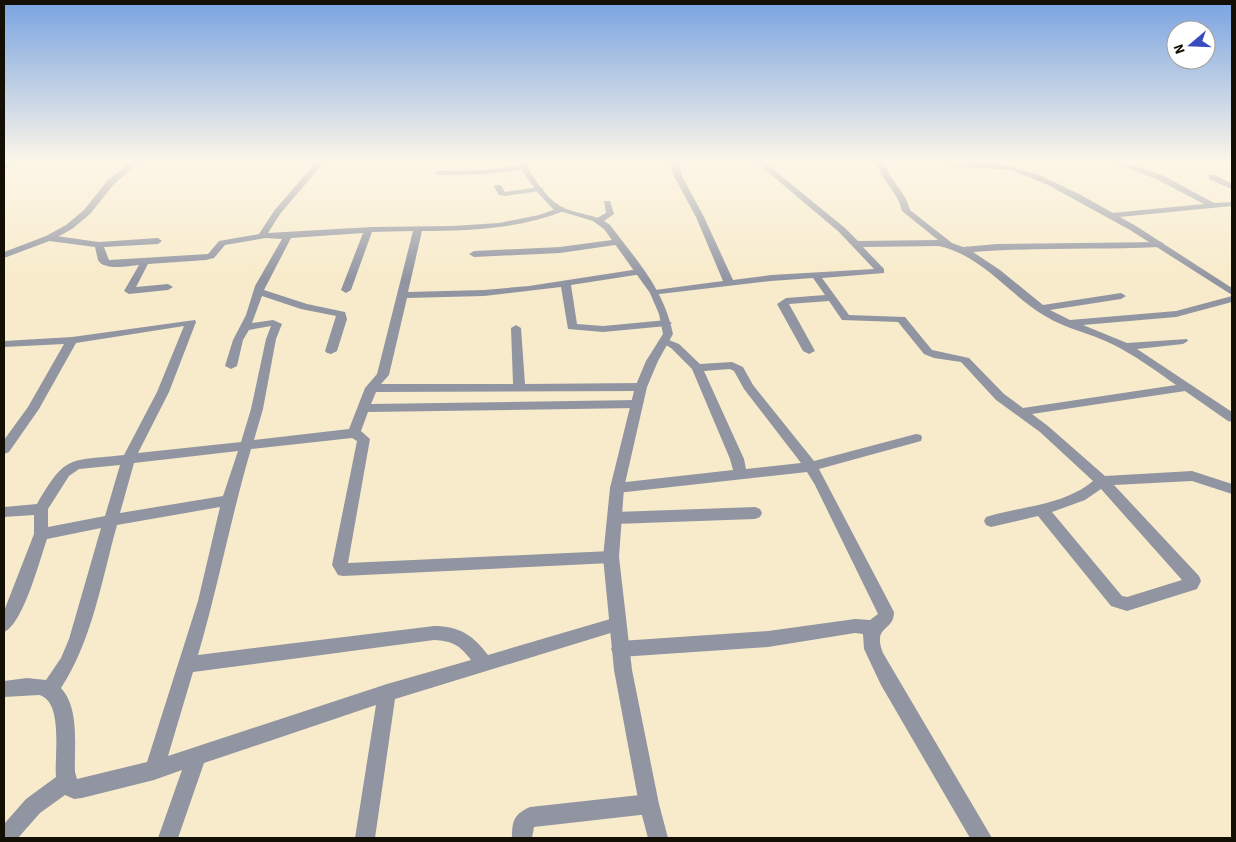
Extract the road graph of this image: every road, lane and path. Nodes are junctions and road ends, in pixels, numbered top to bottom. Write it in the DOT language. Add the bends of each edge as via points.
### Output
graph roads {
  1 [pos="96,200"];
  2 [pos="288,200"];
  3 [pos="549,200"];
  4 [pos="691,200"];
  5 [pos="805,200"];
  6 [pos="904,200"];
  7 [pos="1083,200"];
  8 [pos="1202,200"];
  9 [pos="608,203"];
  10 [pos="1232,204"];
  11 [pos="1213,206"];
  12 [pos="562,209"];
  13 [pos="1112,216"];
  14 [pos="598,220"];
  15 [pos="418,228"];
  16 [pos="368,230"];
  17 [pos="264,236"];
  18 [pos="288,236"];
  19 [pos="48,238"];
  20 [pos="158,241"];
  21 [pos="619,242"];
  22 [pos="857,244"];
  23 [pos="948,244"];
  24 [pos="1159,244"];
  25 [pos="99,245"];
  26 [pos="962,250"];
  27 [pos="474,254"];
  28 [pos="4,255"];
  29 [pos="144,264"];
  30 [pos="639,272"];
  31 [pos="816,276"];
  32 [pos="729,283"];
  33 [pos="566,284"];
  34 [pos="168,287"];
  35 [pos="346,290"];
  36 [pos="258,291"];
  37 [pos="1232,291"];
  38 [pos="655,293"];
  39 [pos="402,295"];
  40 [pos="1121,296"];
  41 [pos="830,298"];
  42 [pos="1232,298"];
  43 [pos="1040,309"];
  44 [pos="667,323"];
  45 [pos="1068,323"];
  46 [pos="244,327"];
  47 [pos="516,328"];
  48 [pos="72,340"];
  49 [pos="664,341"];
  50 [pos="1183,341"];
  51 [pos="4,344"];
  52 [pos="1125,347"];
  53 [pos="809,350"];
  54 [pos="330,351"];
  55 [pos="232,366"];
  56 [pos="697,368"];
  57 [pos="519,387"];
  58 [pos="641,387"];
  59 [pos="1185,387"];
  60 [pos="371,388"];
  61 [pos="637,404"];
  62 [pos="363,408"];
  63 [pos="1021,412"];
  64 [pos="1232,418"];
  65 [pos="354,433"];
  66 [pos="916,438"];
  67 [pos="245,446"];
  68 [pos="4,450"];
  69 [pos="128,458"];
  70 [pos="810,467"];
  71 [pos="742,475"];
  72 [pos="1102,481"];
  73 [pos="617,488"];
  74 [pos="1232,489"];
  75 [pos="229,500"];
  76 [pos="41,509"];
  77 [pos="1041,509"];
  78 [pos="4,512"];
  79 [pos="755,513"];
  80 [pos="615,518"];
  81 [pos="112,520"];
  82 [pos="990,521"];
  83 [pos="41,534"];
  84 [pos="611,557"];
  85 [pos="617,624"];
  86 [pos="4,625"];
  87 [pos="873,628"];
  88 [pos="620,649"];
  89 [pos="484,664"];
  90 [pos="186,665"];
  91 [pos="4,689"];
  92 [pos="50,690"];
  93 [pos="387,693"];
  94 [pos="197,756"];
  95 [pos="154,770"];
  96 [pos="66,782"];
  97 [pos="649,804"];
  98 [pos="5,838"];
  99 [pos="168,838"];
  100 [pos="365,838"];
  101 [pos="522,838"];
  102 [pos="658,838"];
  103 [pos="982,838"];
  1 -- 19 [label="street" via="64,231"];
  2 -- 17 [label="street" via="263,232"];
  3 -- 12 [label="street"];
  4 -- 32 [label="street"];
  5 -- 22 [label="street"];
  6 -- 23 [label="street" via="906,211"];
  7 -- 13 [label="street"];
  8 -- 11 [label="street"];
  9 -- 14 [label="street" via="610,214"];
  10 -- 11 [label="street"];
  11 -- 13 [label="street"];
  12 -- 14 [label="street"];
  12 -- 15 [label="street" via="541,218 515,223"];
  13 -- 24 [label="street"];
  14 -- 21 [label="street"];
  15 -- 16 [label="street"];
  15 -- 39 [label="street"];
  16 -- 18 [label="street"];
  16 -- 35 [label="street"];
  17 -- 18 [label="street"];
  17 -- 29 [label="street" via="222,243 211,256"];
  18 -- 36 [label="street"];
  19 -- 25 [label="street"];
  19 -- 28 [label="street"];
  20 -- 25 [label="street"];
  21 -- 27 [label="street" via="560,250"];
  21 -- 30 [label="street"];
  22 -- 23 [label="street"];
  22 -- 31 [label="street" via="880,272"];
  23 -- 26 [label="street"];
  24 -- 26 [label="street"];
  24 -- 37 [label="street"];
  25 -- 29 [label="street" via="101,256 107,263"];
  26 -- 43 [label="street" via="996,272"];
  29 -- 34 [label="street" via="129,291"];
  30 -- 33 [label="street"];
  30 -- 38 [label="street"];
  31 -- 32 [label="street"];
  31 -- 41 [label="street"];
  32 -- 38 [label="street"];
  33 -- 39 [label="street" via="484,293"];
  33 -- 44 [label="street" via="572,327 606,329"];
  36 -- 46 [label="street"];
  36 -- 54 [label="street" via="305,307 341,314"];
  38 -- 44 [label="street"];
  39 -- 60 [label="street" via="383,375"];
  40 -- 43 [label="street"];
  41 -- 53 [label="street" via="782,304"];
  41 -- 63 [label="street" via="848,319 904,320 928,352 965,360 995,392"];
  42 -- 45 [label="street" via="1176,314"];
  43 -- 45 [label="street"];
  44 -- 49 [label="street" via="668,334"];
  45 -- 52 [label="street"];
  46 -- 55 [label="street"];
  46 -- 67 [label="street" via="277,324"];
  47 -- 57 [label="street"];
  48 -- 51 [label="street"];
  48 -- 68 [label="street" via="33,409"];
  48 -- 69 [label="street" via="191,322 163,392"];
  49 -- 56 [label="street" via="675,346"];
  49 -- 58 [label="street"];
  50 -- 52 [label="street"];
  52 -- 59 [label="street"];
  56 -- 70 [label="street" via="732,365 739,369 748,386"];
  56 -- 71 [label="street"];
  57 -- 58 [label="street"];
  57 -- 60 [label="street"];
  58 -- 61 [label="street"];
  59 -- 63 [label="street"];
  59 -- 64 [label="street"];
  60 -- 62 [label="street"];
  61 -- 62 [label="street"];
  61 -- 73 [label="street"];
  62 -- 65 [label="street"];
  63 -- 72 [label="street"];
  65 -- 67 [label="street"];
  65 -- 84 [label="street" via="364,439 340,565 343,570"];
  66 -- 70 [label="street"];
  67 -- 69 [label="street"];
  67 -- 75 [label="street"];
  69 -- 76 [label="street" via="76,465 66,470"];
  69 -- 81 [label="street"];
  70 -- 71 [label="street"];
  70 -- 87 [label="street" via="886,612 883,620"];
  71 -- 73 [label="street"];
  72 -- 74 [label="street" via="1192,476"];
  72 -- 77 [label="street" via="1080,496"];
  72 -- 77 [label="street" via="1190,576 1191,584 1122,604"];
  73 -- 80 [label="street"];
  75 -- 81 [label="street"];
  75 -- 90 [label="street" via="206,601"];
  76 -- 78 [label="street"];
  76 -- 83 [label="street"];
  77 -- 82 [label="street"];
  79 -- 80 [label="street"];
  80 -- 84 [label="street"];
  81 -- 83 [label="street"];
  81 -- 92 [label="street" via="77,639 68,663"];
  83 -- 86 [label="street" via="13,610"];
  84 -- 85 [label="street"];
  85 -- 88 [label="street"];
  85 -- 89 [label="street"];
  87 -- 88 [label="street" via="855,626 768,639"];
  87 -- 103 [label="street" via="872,646 887,679"];
  88 -- 97 [label="street"];
  89 -- 90 [label="street" via="468,642 459,636 434,633"];
  89 -- 93 [label="street"];
  90 -- 95 [label="street"];
  91 -- 92 [label="street" via="35,686"];
  92 -- 96 [label="street" via="60,700 64,714"];
  93 -- 94 [label="street"];
  93 -- 100 [label="street"];
  94 -- 95 [label="street"];
  94 -- 99 [label="street"];
  95 -- 96 [label="street" via="82,788 74,789"];
  96 -- 98 [label="street" via="33,806"];
  97 -- 101 [label="street" via="530,817 522,823"];
  97 -- 102 [label="street"];
}
